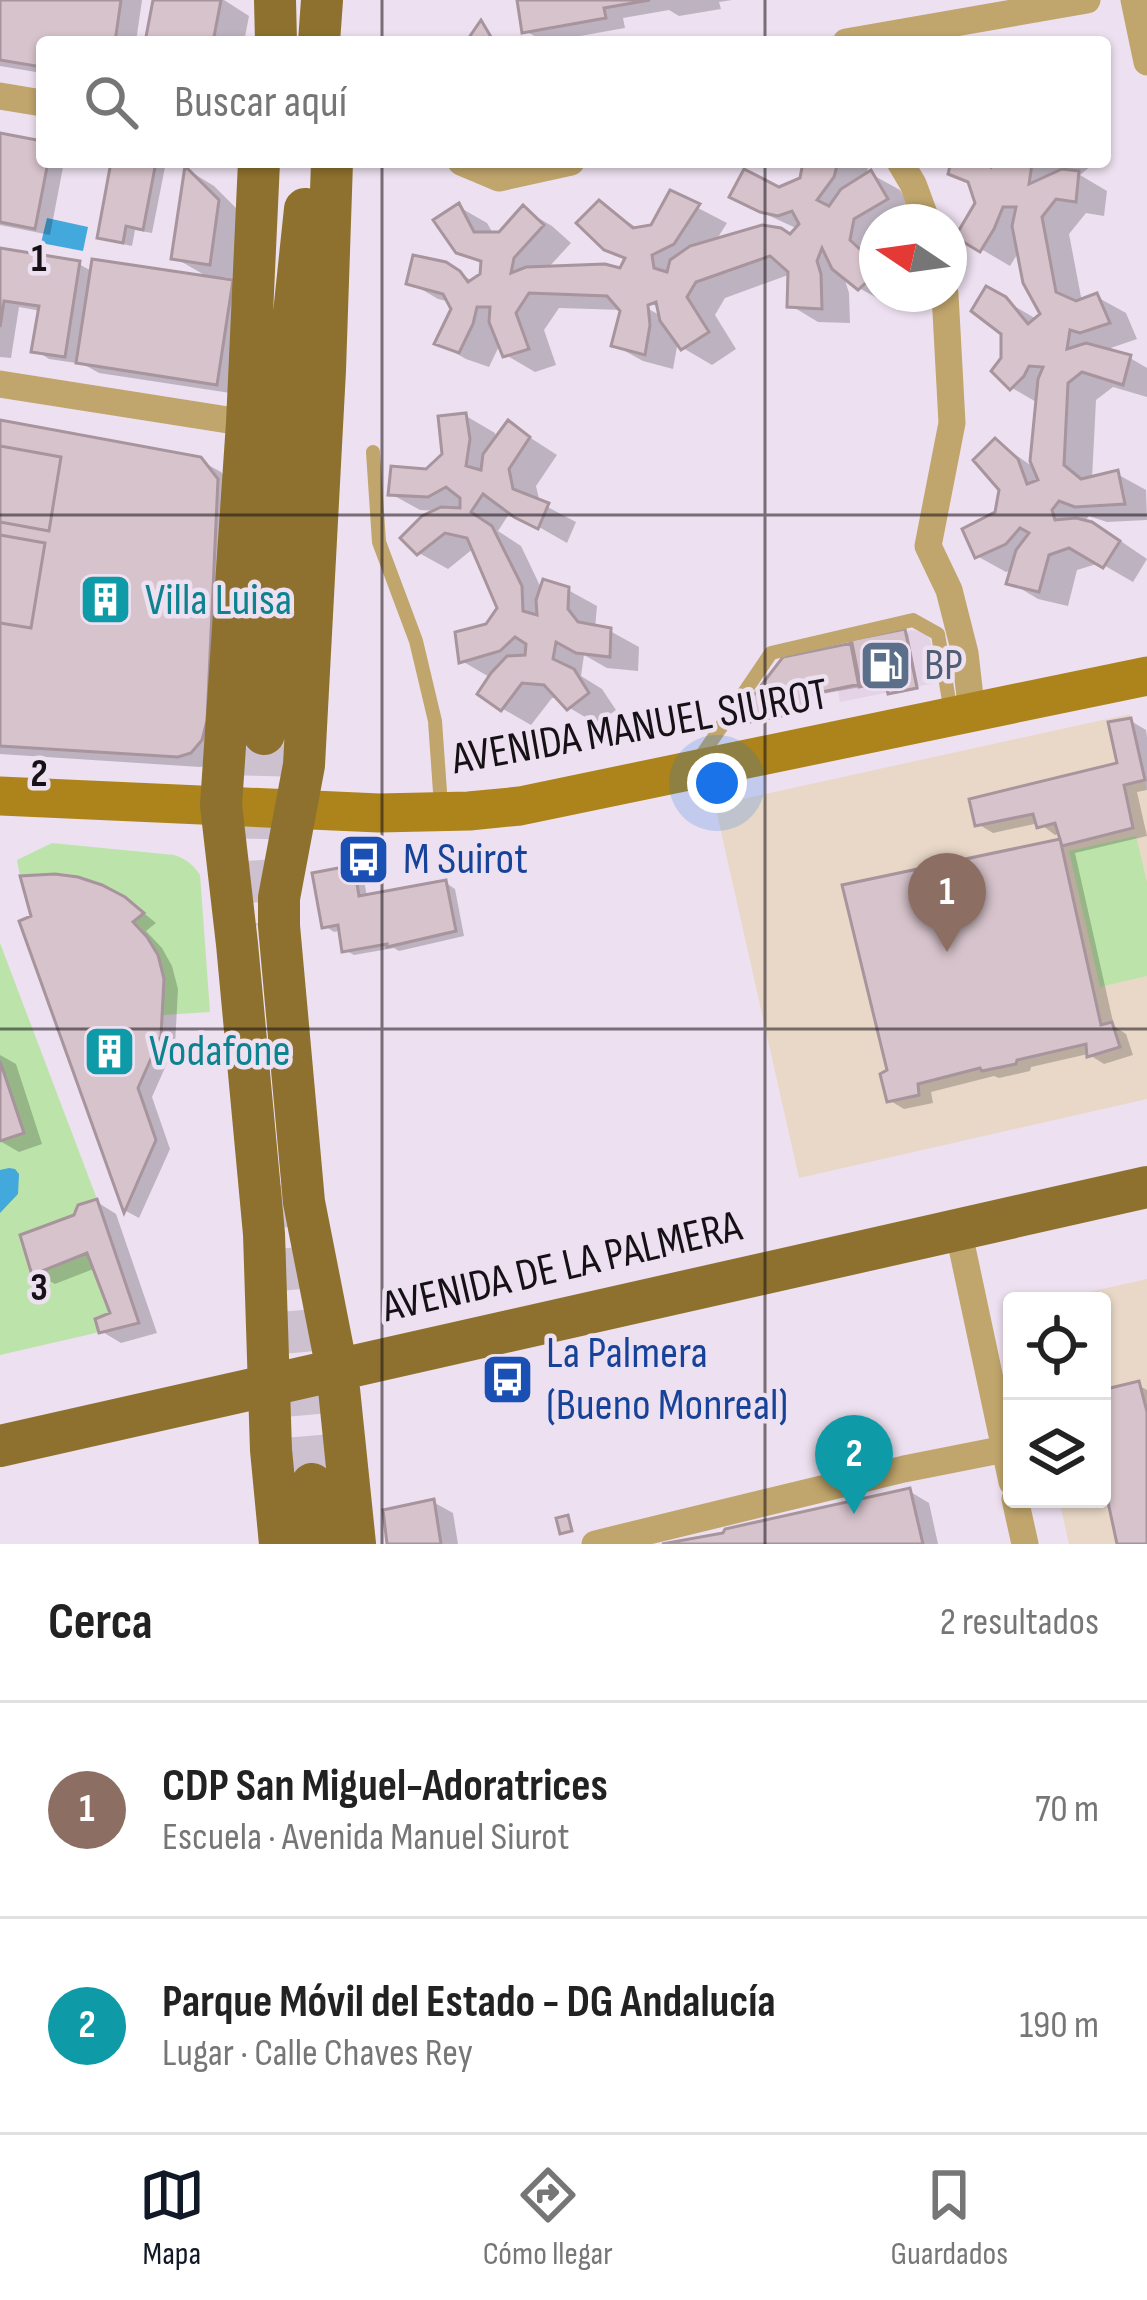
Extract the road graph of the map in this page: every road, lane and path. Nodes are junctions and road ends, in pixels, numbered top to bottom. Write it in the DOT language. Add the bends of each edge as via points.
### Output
graph roads {
  1 [pos="326,0"];
  2 [pos="1088,0"];
  3 [pos="1134,0"];
  4 [pos="320,36"];
  5 [pos="331,36"];
  6 [pos="881,36"];
  7 [pos="1147,62"];
  8 [pos="0,96"];
  9 [pos="36,102"];
  10 [pos="259,168"];
  11 [pos="278,168"];
  12 [pos="308,168"];
  13 [pos="332,168"];
  14 [pos="475,168"];
  15 [pos="544,168"];
  16 [pos="904,168"];
  17 [pos="920,204"];
  18 [pos="946,312"];
  19 [pos="287,380"];
  20 [pos="0,384"];
  21 [pos="247,423"];
  22 [pos="373,452"];
  23 [pos="1147,676"];
  24 [pos="962,716"];
  25 [pos="264,734"];
  26 [pos="691,771"];
  27 [pos="0,796"];
  28 [pos="221,805"];
  29 [pos="296,809"];
  30 [pos="441,812"];
  31 [pos="1147,1187"];
  32 [pos="958,1229"];
  33 [pos="338,1370"];
  34 [pos="268,1387"];
  35 [pos="1003,1440"];
  36 [pos="0,1446"];
  37 [pos="1003,1449"];
  38 [pos="312,1484"];
  39 [pos="1018,1508"];
  40 [pos="280,1544"];
  41 [pos="317,1544"];
  42 [pos="355,1544"];
  43 [pos="595,1544"];
  44 [pos="1025,1544"];
  1 -- 4 [label="main road"];
  1 -- 5 [label="main road"];
  2 -- 6 [label="street"];
  3 -- 7 [label="street"];
  8 -- 9 [label="street"];
  10 -- 21 [label="main road"];
  11 -- 19 [label="main road"];
  12 -- 19 [label="main road"];
  13 -- 29 [label="main road"];
  14 -- 15 [label="street" via="499,178"];
  16 -- 17 [label="street"];
  18 -- 24 [label="street" via="952,423 928,546 965,653"];
  19 -- 25 [label="main road"];
  20 -- 21 [label="street"];
  21 -- 28 [label="main road"];
  22 -- 30 [label="lane" via="379,542 435,721"];
  23 -- 24 [label="main road, AVENIDA MANUEL SIUROT"];
  24 -- 26 [label="main road, AVENIDA MANUEL SIUROT"];
  24 -- 26 [label="lane" via="938,634 913,620 771,652"];
  26 -- 30 [label="main road, AVENIDA MANUEL SIUROT" via="520,806"];
  27 -- 28 [label="main road, AVENIDA MANUEL SIUROT"];
  28 -- 29 [label="main road, AVENIDA MANUEL SIUROT"];
  28 -- 34 [label="main road" via="264,1234"];
  29 -- 30 [label="main road, AVENIDA MANUEL SIUROT"];
  29 -- 33 [label="main road" via="279,926 304,1202"];
  31 -- 32 [label="main road, AVENIDA DE LA PALMERA"];
  32 -- 33 [label="main road, AVENIDA DE LA PALMERA"];
  32 -- 35 [label="street"];
  33 -- 34 [label="main road, AVENIDA DE LA PALMERA"];
  33 -- 42 [label="main road"];
  34 -- 36 [label="main road, AVENIDA DE LA PALMERA"];
  34 -- 40 [label="main road"];
  37 -- 43 [label="street"];
  38 -- 41 [label="main road"];
  39 -- 44 [label="street"];
}
